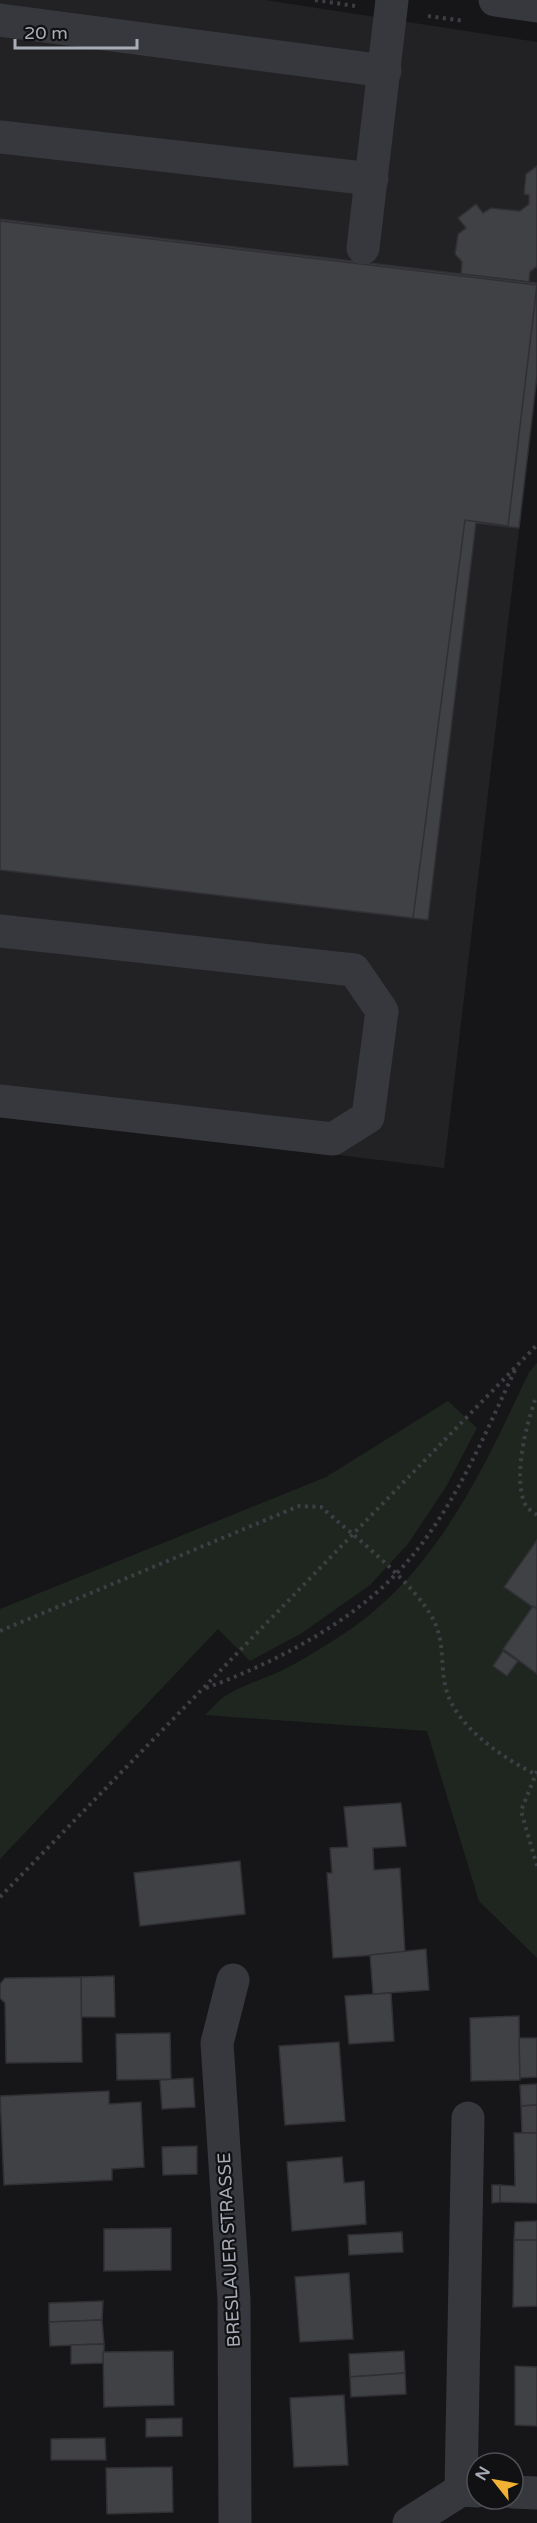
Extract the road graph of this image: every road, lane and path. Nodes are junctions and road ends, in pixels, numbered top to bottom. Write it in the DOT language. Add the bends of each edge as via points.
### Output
graph roads {
  1 [pos="392,0"];
  2 [pos="495,0"];
  3 [pos="537,6"];
  4 [pos="0,20"];
  5 [pos="385,71"];
  6 [pos="0,137"];
  7 [pos="372,179"];
  8 [pos="363,248"];
  9 [pos="0,931"];
  10 [pos="0,1101"];
  11 [pos="537,1345"];
  12 [pos="516,1366"];
  13 [pos="535,1400"];
  14 [pos="537,1515"];
  15 [pos="353,1535"];
  16 [pos="0,1631"];
  17 [pos="203,1689"];
  18 [pos="536,1774"];
  19 [pos="537,1866"];
  20 [pos="0,1897"];
  21 [pos="232,1980"];
  22 [pos="468,2118"];
  23 [pos="469,2451"];
  24 [pos="465,2492"];
  25 [pos="235,2523"];
  26 [pos="410,2523"];
  1 -- 5 [label="street"];
  2 -- 3 [label="street"];
  4 -- 5 [label="street"];
  5 -- 7 [label="street"];
  6 -- 7 [label="street"];
  7 -- 8 [label="street"];
  9 -- 10 [label="street" via="354,970 382,1011 368,1117 333,1139"];
  11 -- 12 [label="path"];
  12 -- 15 [label="path"];
  12 -- 17 [label="path" via="458,1487 396,1574 314,1638 241,1675"];
  13 -- 14 [label="path" via="526,1429 520,1484 527,1507"];
  15 -- 16 [label="path" via="321,1507 299,1506"];
  15 -- 17 [label="path"];
  15 -- 18 [label="path" via="421,1600 434,1621 441,1638 446,1690 457,1715 476,1736"];
  17 -- 20 [label="path"];
  18 -- 19 [label="path" via="521,1811"];
  21 -- 25 [label="street, BRESLAUER STRASSE" via="217,2043 234,2300"];
  22 -- 23 [label="street"];
  24 -- 26 [label="street"];
}
